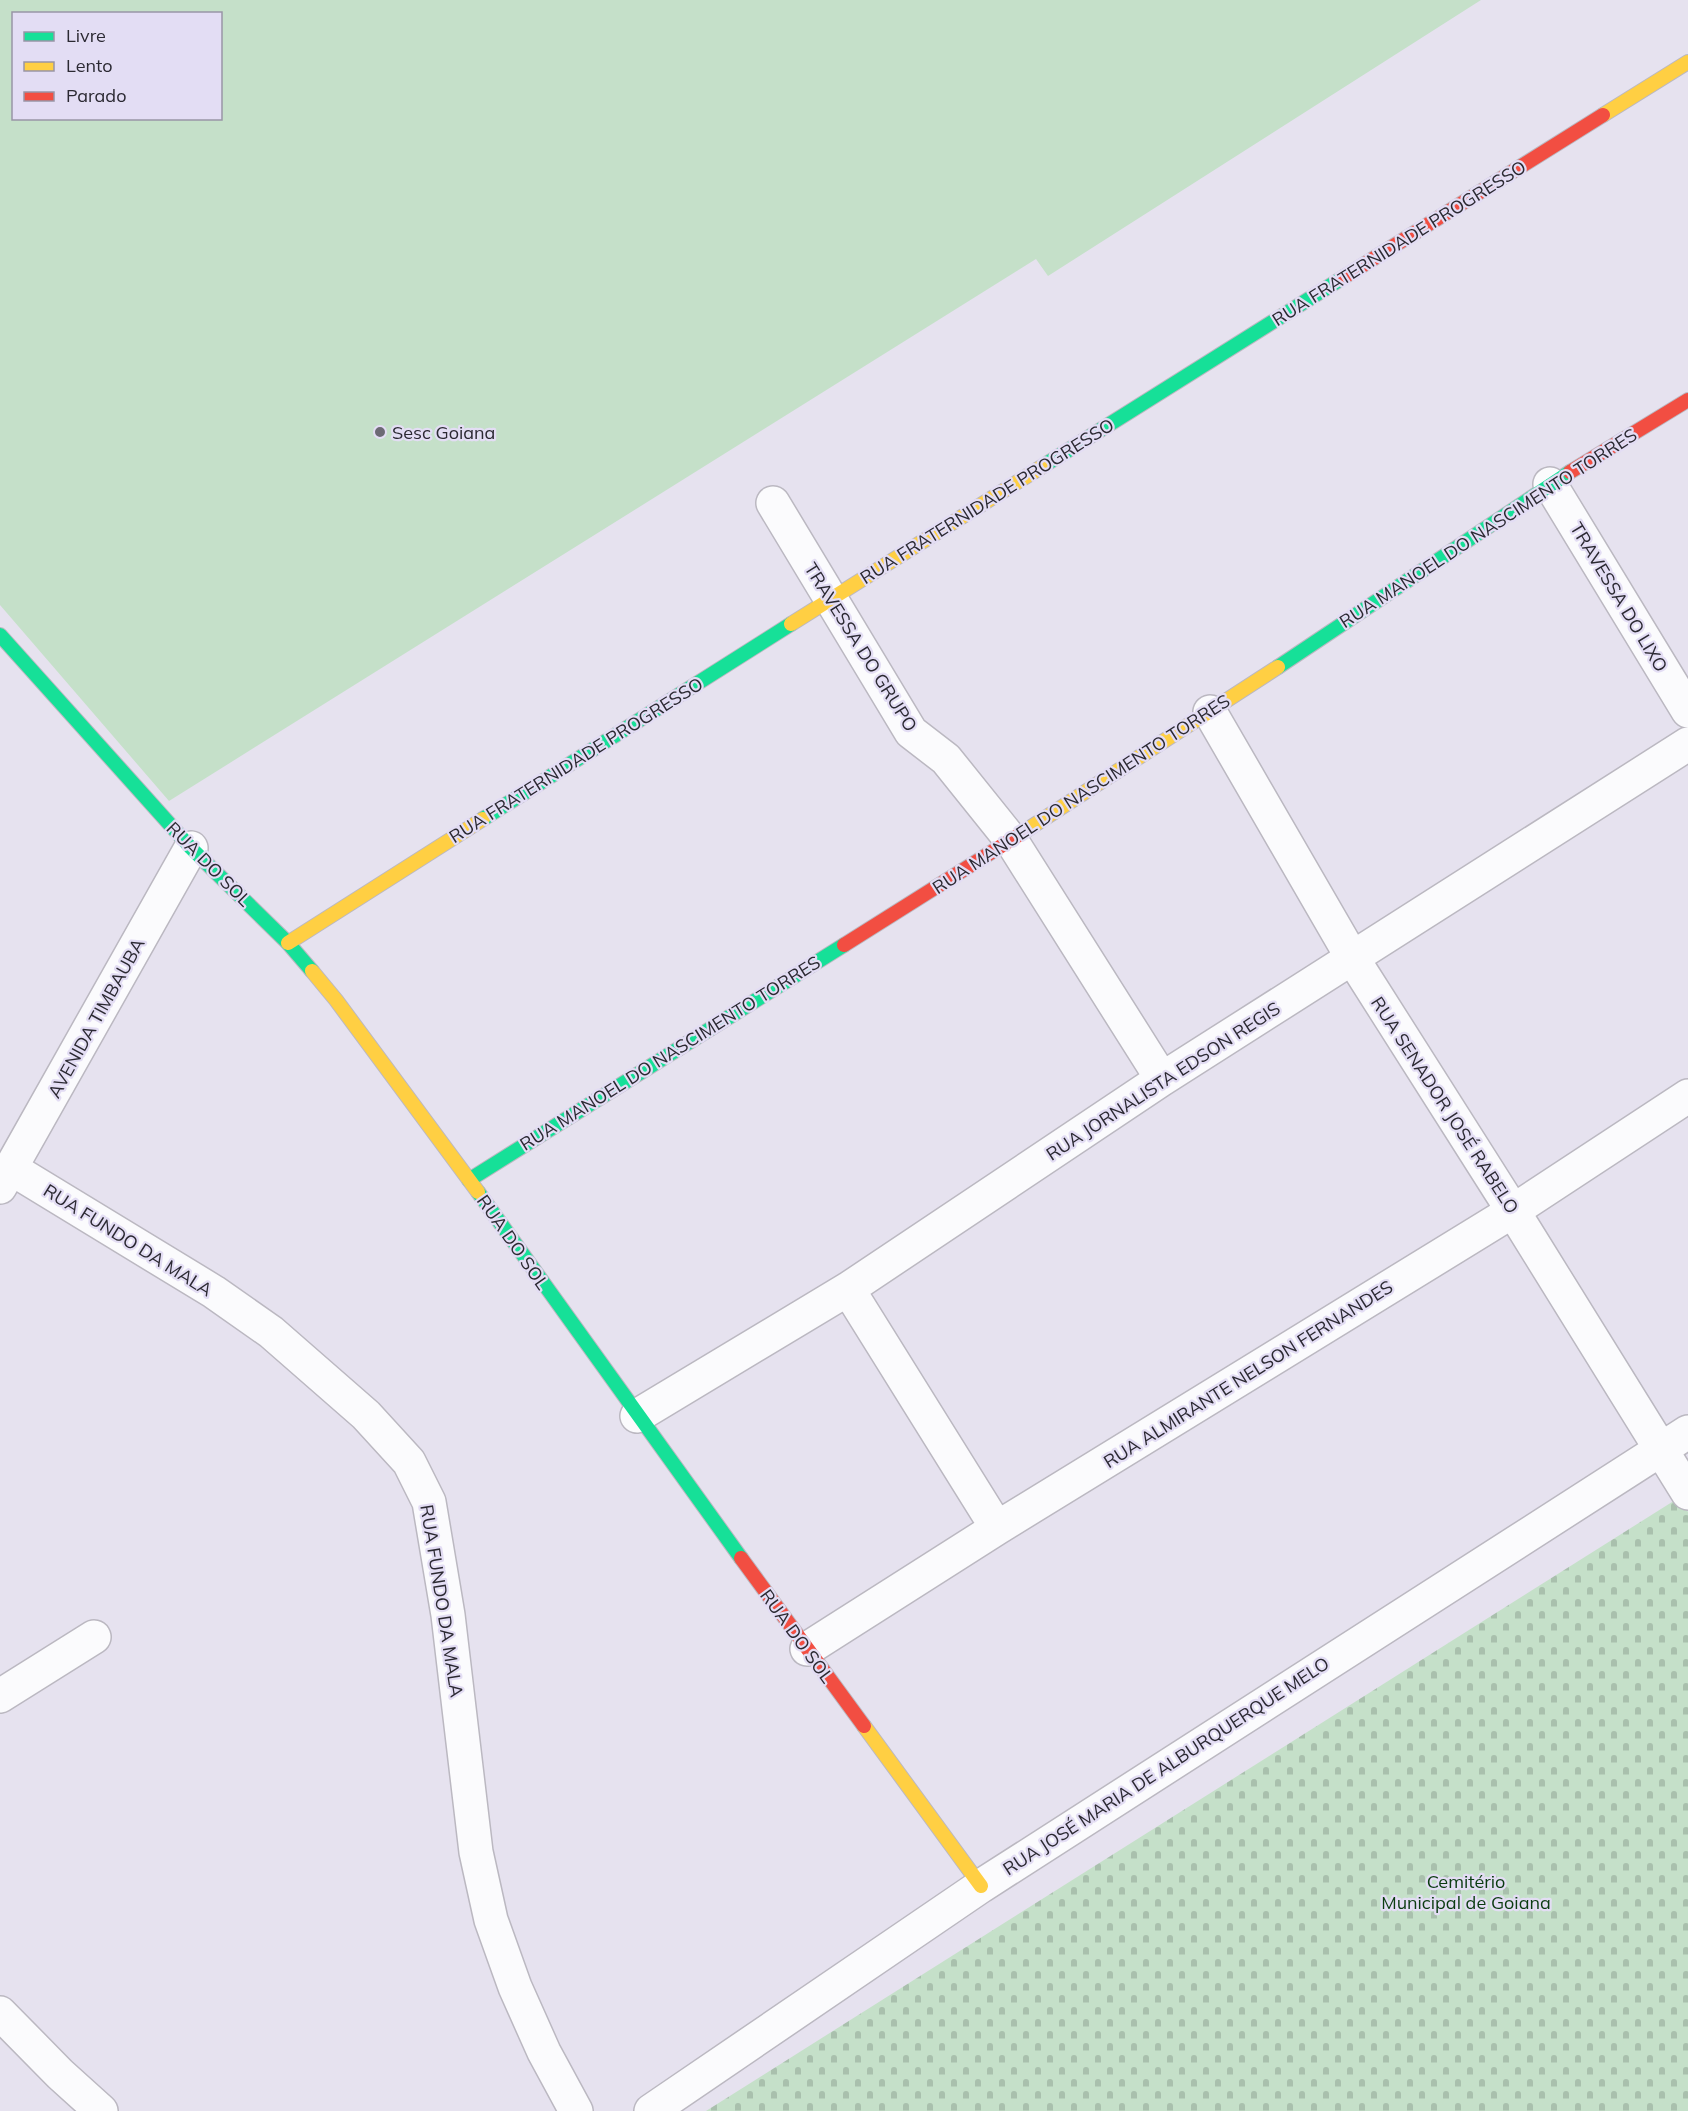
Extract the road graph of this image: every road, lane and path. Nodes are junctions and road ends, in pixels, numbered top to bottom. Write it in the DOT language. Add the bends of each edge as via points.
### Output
graph roads {
  1 [pos="1688,62"];
  2 [pos="1688,400"];
  3 [pos="1550,484"];
  4 [pos="773,503"];
  5 [pos="831,599"];
  6 [pos="0,635"];
  7 [pos="1688,711"];
  8 [pos="1210,712"];
  9 [pos="1688,744"];
  10 [pos="1011,840"];
  11 [pos="191,848"];
  12 [pos="288,943"];
  13 [pos="1353,959"];
  14 [pos="1162,1079"];
  15 [pos="1688,1096"];
  16 [pos="6,1178"];
  17 [pos="469,1180"];
  18 [pos="1513,1211"];
  19 [pos="848,1289"];
  20 [pos="637,1416"];
  21 [pos="1688,1432"];
  22 [pos="1661,1449"];
  23 [pos="1688,1492"];
  24 [pos="997,1528"];
  25 [pos="94,1637"];
  26 [pos="807,1649"];
  27 [pos="0,1696"];
  28 [pos="981,1886"];
  29 [pos="0,2013"];
  30 [pos="100,2111"];
  31 [pos="576,2111"];
  32 [pos="651,2111"];
  1 -- 5 [label="street, RUA FRATERNIDADE PROGRESSO"];
  2 -- 3 [label="street, RUA MANOEL DO NASCIMENTO TORRES"];
  3 -- 7 [label="street, TRAVESSA DO LIXO"];
  3 -- 8 [label="street, RUA MANOEL DO NASCIMENTO TORRES"];
  4 -- 5 [label="street, TRAVESSA DO GRUPO"];
  5 -- 10 [label="street, TRAVESSA DO GRUPO" via="910,732 946,759"];
  5 -- 12 [label="street, RUA FRATERNIDADE PROGRESSO"];
  6 -- 11 [label="street, RUA DO SOL"];
  8 -- 10 [label="street, RUA MANOEL DO NASCIMENTO TORRES"];
  8 -- 13 [label="street, RUA SENADOR JOSÉ RABELO"];
  9 -- 13 [label="street, RUA JORNALISTA EDSON REGIS"];
  10 -- 14 [label="street, TRAVESSA DO GRUPO"];
  10 -- 17 [label="street, RUA MANOEL DO NASCIMENTO TORRES"];
  11 -- 12 [label="street, RUA DO SOL"];
  11 -- 16 [label="street, AVENIDA TIMBAUBA"];
  12 -- 17 [label="street, RUA DO SOL" via="336,1000"];
  13 -- 14 [label="street, RUA JORNALISTA EDSON REGIS"];
  13 -- 18 [label="street, RUA SENADOR JOSÉ RABELO"];
  14 -- 19 [label="street, RUA JORNALISTA EDSON REGIS"];
  15 -- 18 [label="street, RUA ALMIRANTE NELSON FERNANDES"];
  16 -- 31 [label="street, RUA FUNDO DA MALA" via="214,1292 270,1332 366,1415 409,1462 429,1502 448,1615 476,1852 491,1920 515,1987"];
  17 -- 20 [label="street, RUA DO SOL"];
  18 -- 22 [label="street, RUA SENADOR JOSÉ RABELO"];
  18 -- 24 [label="street, RUA ALMIRANTE NELSON FERNANDES"];
  19 -- 20 [label="street, RUA JORNALISTA EDSON REGIS"];
  19 -- 24 [label="street"];
  20 -- 26 [label="street, RUA DO SOL"];
  21 -- 22 [label="street, RUA JOSÉ MARIA DE ALBURQUERQUE MELO"];
  22 -- 23 [label="street, RUA SENADOR JOSÉ RABELO"];
  22 -- 28 [label="street, RUA JOSÉ MARIA DE ALBURQUERQUE MELO"];
  24 -- 26 [label="street, RUA ALMIRANTE NELSON FERNANDES"];
  25 -- 27 [label="street"];
  26 -- 28 [label="street, RUA DO SOL"];
  28 -- 32 [label="street, RUA JOSÉ MARIA DE ALBURQUERQUE MELO"];
  29 -- 30 [label="street"];
}
